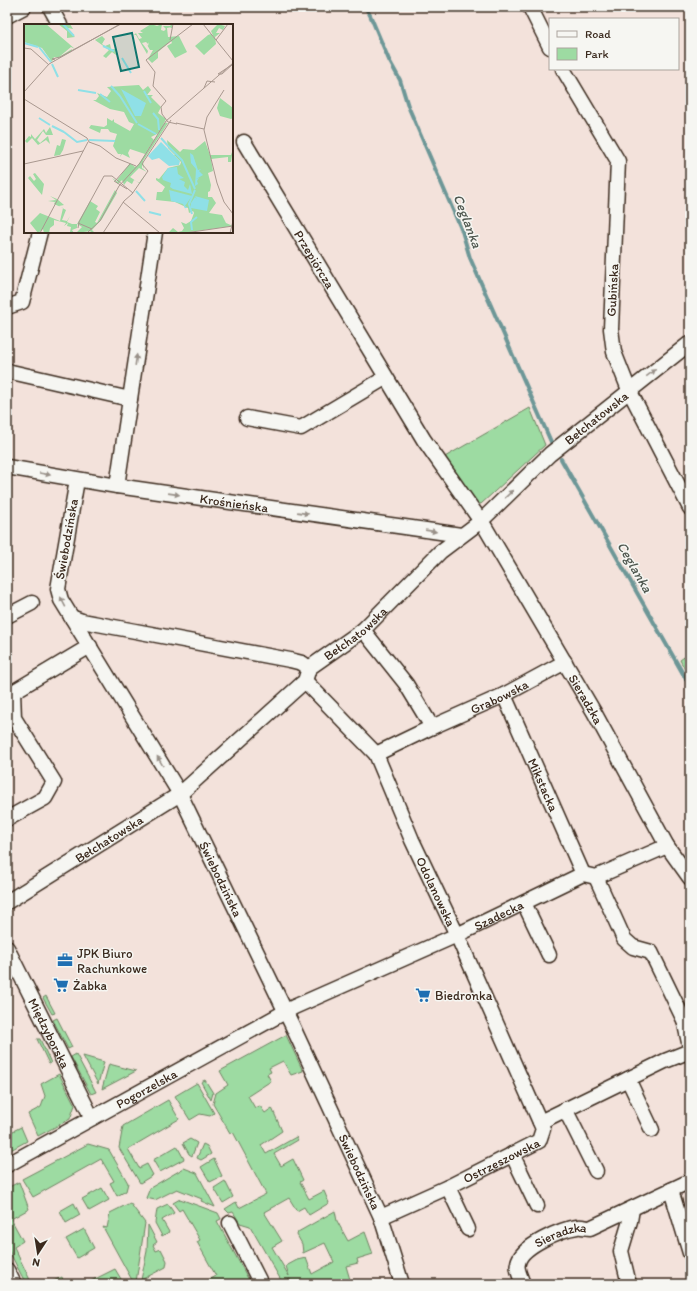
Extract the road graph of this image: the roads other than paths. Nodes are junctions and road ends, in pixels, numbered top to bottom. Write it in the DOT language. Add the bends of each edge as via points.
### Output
graph roads {
  1 [pos="24,7"];
  2 [pos="50,7"];
  3 [pos="530,7"];
  4 [pos="7,16"];
  5 [pos="59,24"];
  6 [pos="549,45"];
  7 [pos="564,70"];
  8 [pos="244,142"];
  9 [pos="40,233"];
  10 [pos="155,233"];
  11 [pos="7,307"];
  12 [pos="690,343"];
  13 [pos="7,371"];
  14 [pos="385,378"];
  15 [pos="629,390"];
  16 [pos="130,399"];
  17 [pos="247,418"];
  18 [pos="7,467"];
  19 [pos="77,480"];
  20 [pos="117,486"];
  21 [pos="690,508"];
  22 [pos="481,521"];
  23 [pos="462,535"];
  24 [pos="32,603"];
  25 [pos="7,616"];
  26 [pos="71,617"];
  27 [pos="363,630"];
  28 [pos="90,646"];
  29 [pos="565,662"];
  30 [pos="307,674"];
  31 [pos="504,696"];
  32 [pos="432,727"];
  33 [pos="376,754"];
  34 [pos="180,794"];
  35 [pos="7,819"];
  36 [pos="667,846"];
  37 [pos="589,876"];
  38 [pos="690,878"];
  39 [pos="7,902"];
  40 [pos="524,903"];
  41 [pos="457,935"];
  42 [pos="7,948"];
  43 [pos="549,954"];
  44 [pos="286,1012"];
  45 [pos="690,1047"];
  46 [pos="690,1050"];
  47 [pos="628,1079"];
  48 [pos="565,1109"];
  49 [pos="92,1118"];
  50 [pos="540,1122"];
  51 [pos="652,1130"];
  52 [pos="512,1154"];
  53 [pos="7,1165"];
  54 [pos="596,1171"];
  55 [pos="690,1181"];
  56 [pos="448,1187"];
  57 [pos="671,1190"];
  58 [pos="537,1206"];
  59 [pos="632,1208"];
  60 [pos="381,1217"];
  61 [pos="230,1223"];
  62 [pos="468,1229"];
  63 [pos="690,1253"];
  64 [pos="7,1270"];
  65 [pos="14,1284"];
  66 [pos="258,1284"];
  67 [pos="402,1284"];
  68 [pos="523,1284"];
  69 [pos="629,1284"];
  1 -- 4 [label="street"];
  2 -- 5 [label="street"];
  3 -- 6 [label="street"];
  7 -- 15 [label="street, Gubińska" via="618,161 611,328 614,352"];
  8 -- 14 [label="street, Przepiórcza"];
  9 -- 11 [label="street" via="22,302"];
  16 -- 10 [label="street, one-way"];
  15 -- 12 [label="street, Bełchatowska, one-way"];
  13 -- 16 [label="street"];
  14 -- 17 [label="street" via="302,428"];
  14 -- 22 [label="street, Przepiórcza" via="424,440"];
  15 -- 21 [label="street, Gubińska"];
  22 -- 15 [label="street, Bełchatowska, one-way" via="550,454"];
  16 -- 20 [label="street"];
  18 -- 19 [label="street, Krośnieńska, one-way"];
  19 -- 20 [label="street, Krośnieńska"];
  26 -- 19 [label="street, Świebodzińska, one-way" via="58,589"];
  20 -- 23 [label="street, Krośnieńska, one-way"];
  22 -- 23 [label="street, Bełchatowska"];
  22 -- 29 [label="street, Sieradzka"];
  23 -- 27 [label="street, Bełchatowska" via="440,552"];
  24 -- 25 [label="street"];
  26 -- 28 [label="street, Świebodzińska"];
  26 -- 30 [label="street" via="290,660 302,663"];
  27 -- 30 [label="street, Bełchatowska"];
  27 -- 32 [label="street" via="406,684"];
  34 -- 28 [label="street, Świebodzińska, one-way"];
  28 -- 35 [label="street" via="13,692 14,718 54,782 45,798"];
  29 -- 31 [label="street, Grabowska"];
  29 -- 36 [label="street, Sieradzka"];
  30 -- 33 [label="street, Odolanowska"];
  30 -- 34 [label="street, Bełchatowska"];
  31 -- 32 [label="street, Grabowska"];
  31 -- 37 [label="street, Mikstacka"];
  32 -- 33 [label="street, Grabowska"];
  33 -- 41 [label="street, Odolanowska" via="412,840"];
  34 -- 39 [label="street, Bełchatowska"];
  34 -- 44 [label="street, Świebodzińska"];
  36 -- 37 [label="street, Szadecka"];
  36 -- 38 [label="street, Sieradzka"];
  37 -- 40 [label="street, Szadecka"];
  37 -- 45 [label="street, Mikstacka" via="624,939 633,947 651,952 684,1020"];
  40 -- 41 [label="street, Szadecka"];
  40 -- 43 [label="street"];
  41 -- 44 [label="street, Szadecka"];
  41 -- 50 [label="street, Odolanowska"];
  42 -- 49 [label="street, Międzyborska"];
  44 -- 49 [label="street, Pogorzelska"];
  44 -- 60 [label="street, Świebodzińska"];
  46 -- 47 [label="street, Ostrzeszowska"];
  47 -- 48 [label="street, Ostrzeszowska"];
  47 -- 51 [label="street"];
  48 -- 50 [label="street, Ostrzeszowska"];
  48 -- 54 [label="street"];
  49 -- 53 [label="street, Pogorzelska"];
  50 -- 52 [label="street, Ostrzeszowska" via="543,1129 539,1141"];
  52 -- 56 [label="street, Ostrzeszowska"];
  52 -- 58 [label="street"];
  55 -- 57 [label="street, Sieradzka"];
  56 -- 60 [label="street, Ostrzeszowska"];
  56 -- 62 [label="street"];
  57 -- 59 [label="street, Sieradzka"];
  57 -- 63 [label="street"];
  59 -- 68 [label="street, Sieradzka" via="590,1228 578,1226 530,1246 518,1263"];
  59 -- 69 [label="street" via="621,1251"];
  60 -- 67 [label="street, Świebodzińska"];
  61 -- 66 [label="street" via="259,1280"];
  64 -- 65 [label="street"];
}
